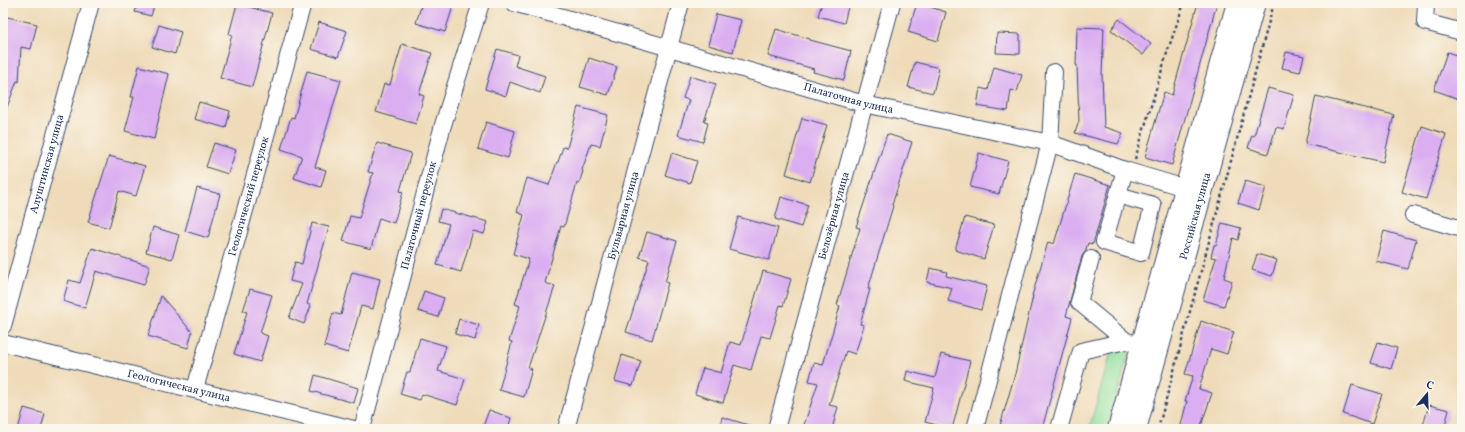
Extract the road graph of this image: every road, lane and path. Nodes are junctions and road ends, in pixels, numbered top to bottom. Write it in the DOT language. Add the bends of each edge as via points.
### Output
graph roads {
  1 [pos="91,3"];
  2 [pos="303,3"];
  3 [pos="481,3"];
  4 [pos="514,3"];
  5 [pos="681,3"];
  6 [pos="892,3"];
  7 [pos="1184,3"];
  8 [pos="1237,3"];
  9 [pos="1255,3"];
  10 [pos="1274,3"];
  11 [pos="1426,3"];
  12 [pos="1462,32"];
  13 [pos="669,47"];
  14 [pos="1054,72"];
  15 [pos="864,104"];
  16 [pos="1050,143"];
  17 [pos="1128,171"];
  18 [pos="1194,190"];
  19 [pos="1118,195"];
  20 [pos="1413,215"];
  21 [pos="1462,229"];
  22 [pos="1091,259"];
  23 [pos="3,326"];
  24 [pos="3,343"];
  25 [pos="1134,343"];
  26 [pos="195,390"];
  27 [pos="354,429"];
  28 [pos="362,429"];
  29 [pos="566,429"];
  30 [pos="776,429"];
  31 [pos="975,429"];
  32 [pos="1059,429"];
  33 [pos="1118,429"];
  34 [pos="1136,429"];
  35 [pos="1158,429"];
  1 -- 23 [label="street, Алуштинская улица"];
  2 -- 26 [label="street, Геологический переулок"];
  3 -- 28 [label="street, Палаточный переулок" via="442,125"];
  4 -- 13 [label="street, Палаточная улица"];
  5 -- 13 [label="street, Бульварная улица"];
  6 -- 15 [label="street, Белозёрная улица"];
  7 -- 17 [label="path"];
  8 -- 18 [label="main road, Российская улица"];
  9 -- 18 [label="main road, Российская улица"];
  10 -- 35 [label="path"];
  11 -- 12 [label="street" via="1425,22"];
  13 -- 15 [label="street, Палаточная улица"];
  13 -- 29 [label="street, Бульварная улица"];
  14 -- 16 [label="street"];
  15 -- 16 [label="street, Палаточная улица"];
  15 -- 30 [label="street, Белозёрная улица"];
  16 -- 17 [label="street, Палаточная улица"];
  16 -- 31 [label="street"];
  17 -- 18 [label="street, Палаточная улица"];
  17 -- 19 [label="street"];
  18 -- 25 [label="main road, Российская улица"];
  18 -- 34 [label="main road, Российская улица"];
  20 -- 21 [label="street"];
  22 -- 25 [label="street" via="1079,302"];
  24 -- 26 [label="street, Геологическая улица"];
  25 -- 32 [label="street" via="1081,351"];
  25 -- 33 [label="main road, Российская улица"];
  26 -- 27 [label="street, Геологическая улица"];
}
